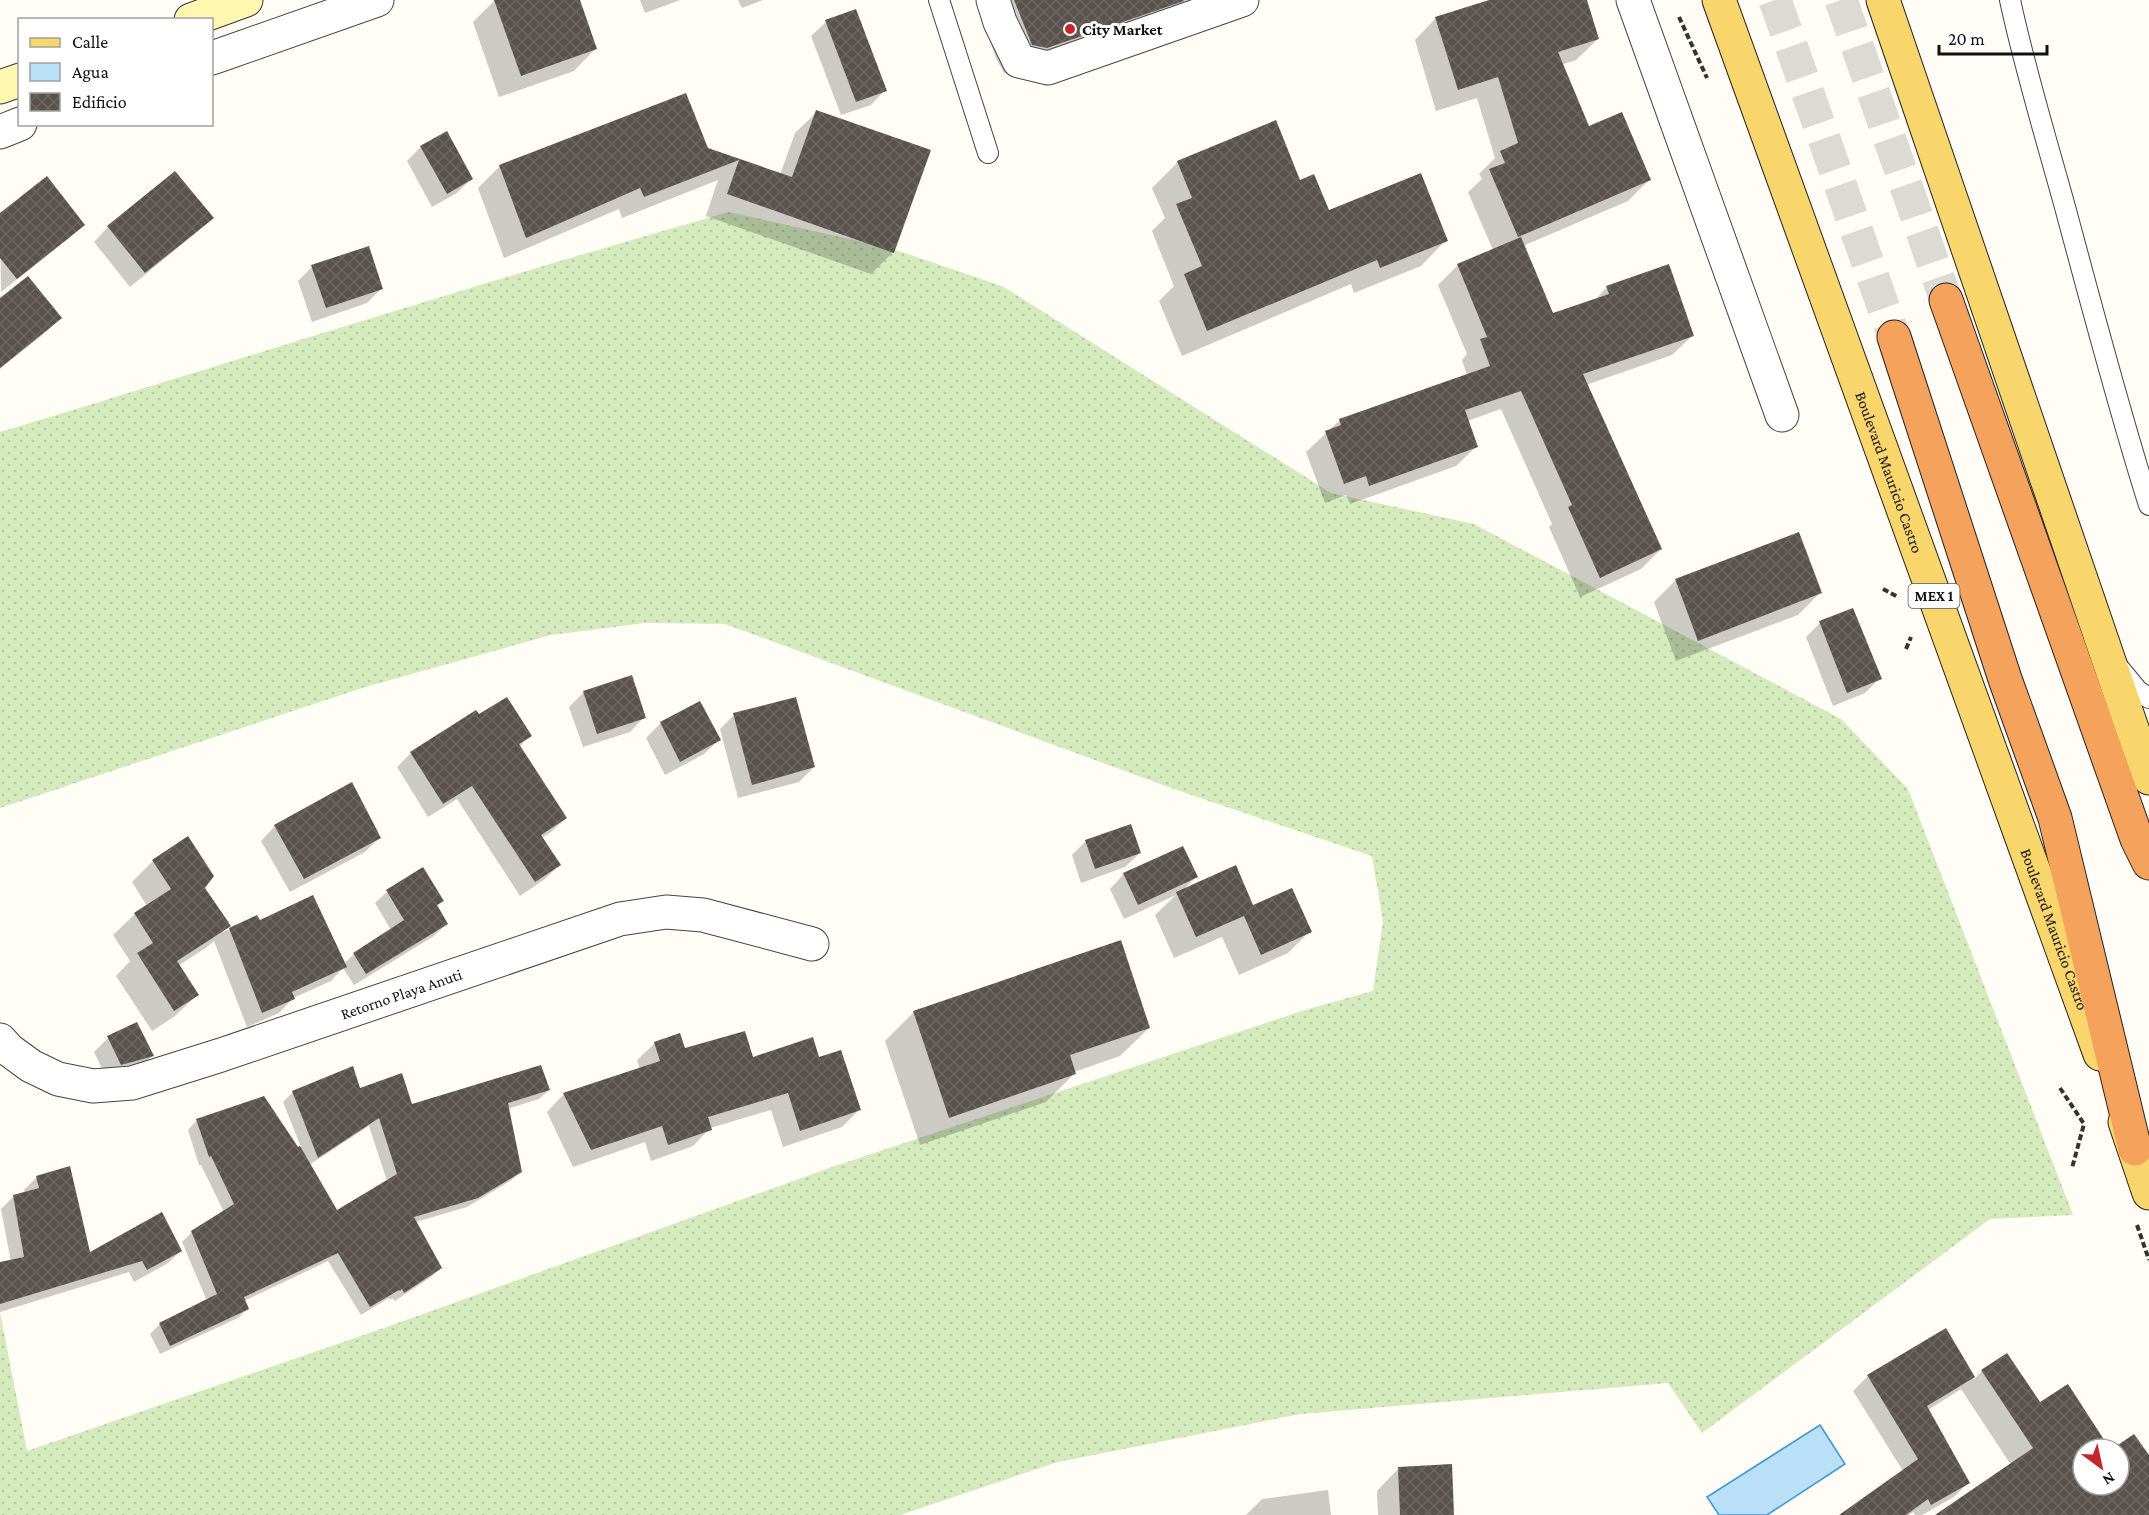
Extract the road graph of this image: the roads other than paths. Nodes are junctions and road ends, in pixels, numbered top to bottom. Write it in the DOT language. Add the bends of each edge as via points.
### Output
graph roads {
  1 [pos="246,0"];
  2 [pos="377,0"];
  3 [pos="939,0"];
  4 [pos="993,0"];
  5 [pos="1242,0"];
  6 [pos="1633,0"];
  7 [pos="1719,0"];
  8 [pos="1883,0"];
  9 [pos="2010,0"];
  10 [pos="196,18"];
  11 [pos="213,58"];
  12 [pos="18,81"];
  13 [pos="0,87"];
  14 [pos="18,125"];
  15 [pos="0,132"];
  16 [pos="988,153"];
  17 [pos="1946,300"];
  18 [pos="1894,337"];
  19 [pos="1782,415"];
  20 [pos="2149,505"];
  21 [pos="2105,650"];
  22 [pos="2149,698"];
  23 [pos="2149,778"];
  24 [pos="2149,863"];
  25 [pos="812,944"];
  26 [pos="0,1040"];
  27 [pos="2135,1149"];
  28 [pos="2149,1193"];
  1 -- 10 [label="main road"];
  2 -- 11 [label="street"];
  3 -- 16 [label="lane"];
  4 -- 5 [label="street" via="1018,62 1048,68"];
  6 -- 19 [label="street"];
  7 -- 27 [label="main road, Boulevard Mauricio Castro / MEX 1"];
  8 -- 21 [label="main road"];
  9 -- 20 [label="lane" via="2103,354"];
  12 -- 13 [label="main road"];
  14 -- 15 [label="street"];
  17 -- 24 [label="highway" via="2133,828"];
  18 -- 27 [label="highway, Boulevard Mauricio Castro" via="2005,679 2055,818"];
  21 -- 22 [label="lane" via="2138,691"];
  21 -- 23 [label="main road"];
  25 -- 26 [label="street, Retorno Playa Anuti" via="703,915 666,912 620,919 132,1083 93,1086 58,1079 31,1066"];
  27 -- 28 [label="main road, Boulevard Mauricio Castro / MEX 1"];
}
